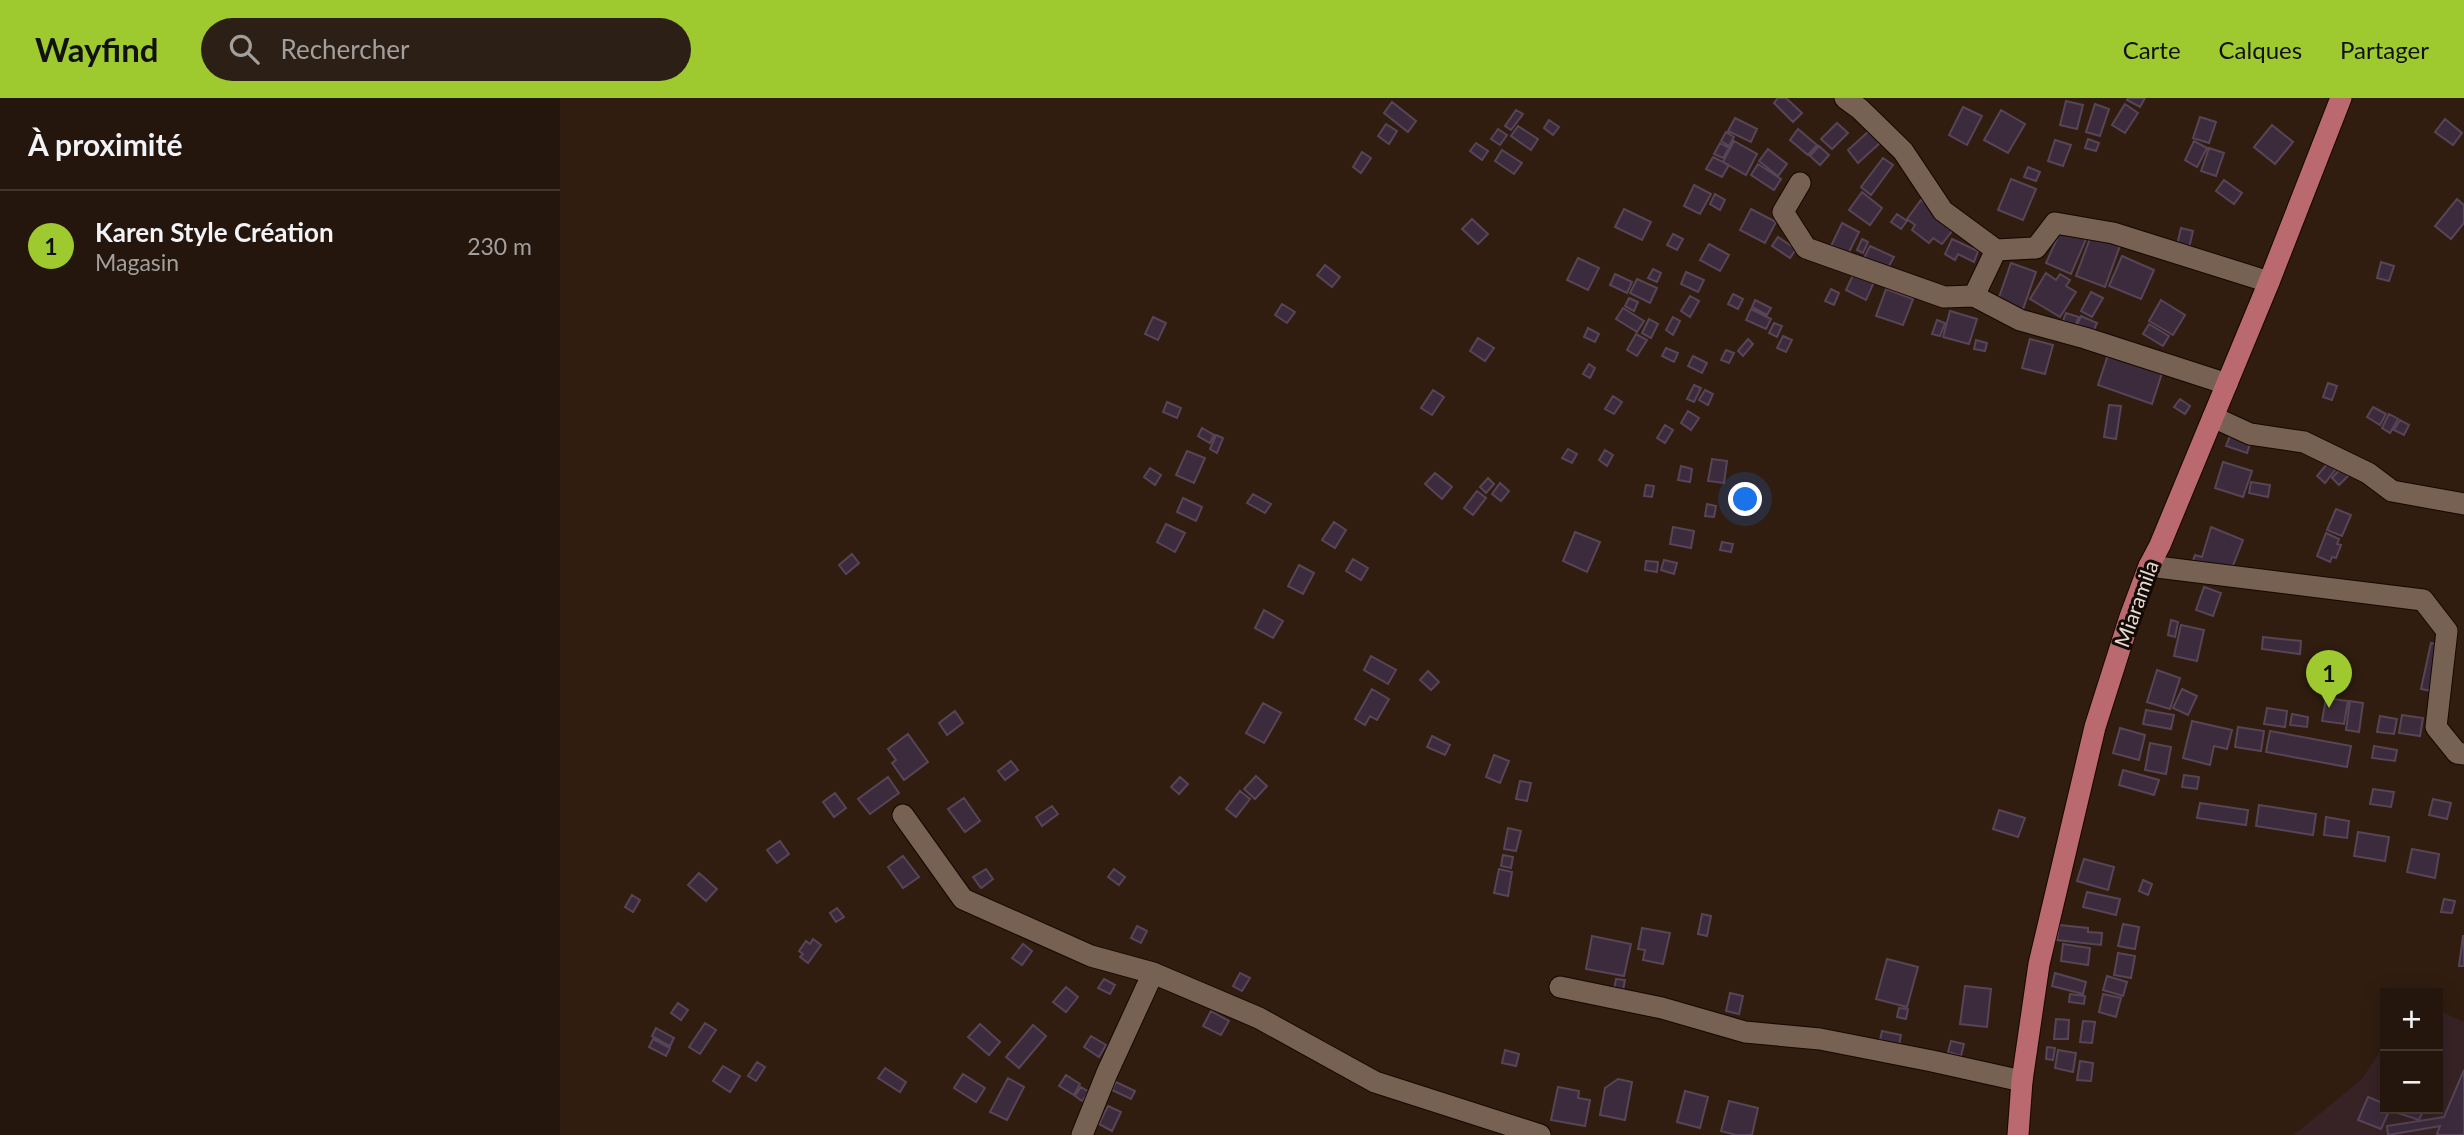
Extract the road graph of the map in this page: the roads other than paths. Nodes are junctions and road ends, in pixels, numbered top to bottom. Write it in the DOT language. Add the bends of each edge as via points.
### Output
graph roads {
  1 [pos="1845,98"];
  2 [pos="2341,98"];
  3 [pos="1800,183"];
  4 [pos="1996,250"];
  5 [pos="2269,282"];
  6 [pos="1974,296"];
  7 [pos="2227,384"];
  8 [pos="2213,417"];
  9 [pos="2464,504"];
  10 [pos="2149,566"];
  11 [pos="2464,754"];
  12 [pos="903,815"];
  13 [pos="1153,973"];
  14 [pos="1560,987"];
  15 [pos="2022,1082"];
  16 [pos="1082,1135"];
  17 [pos="1540,1135"];
  18 [pos="2018,1135"];
  1 -- 4 [label="street" via="1903,151 1943,211"];
  2 -- 5 [label="main road, Miaramila"];
  3 -- 6 [label="street" via="1783,212 1806,248 1944,298"];
  4 -- 5 [label="street" via="2036,248 2055,223 2113,233"];
  4 -- 6 [label="street"];
  5 -- 7 [label="main road, Miaramila"];
  6 -- 7 [label="street" via="2020,320"];
  7 -- 8 [label="main road, Miaramila"];
  8 -- 9 [label="street" via="2250,435 2304,442 2368,473 2392,491"];
  8 -- 10 [label="main road, Miaramila"];
  10 -- 11 [label="street" via="2423,600 2447,631 2436,727 2457,753"];
  10 -- 15 [label="main road, Miaramila" via="2095,727 2039,964"];
  12 -- 13 [label="street" via="963,899 1091,956"];
  13 -- 16 [label="street"];
  13 -- 17 [label="street" via="1259,1018 1376,1082"];
  14 -- 15 [label="street" via="1662,1008 1745,1032 1820,1040"];
  15 -- 18 [label="main road, Miaramila"];
}
